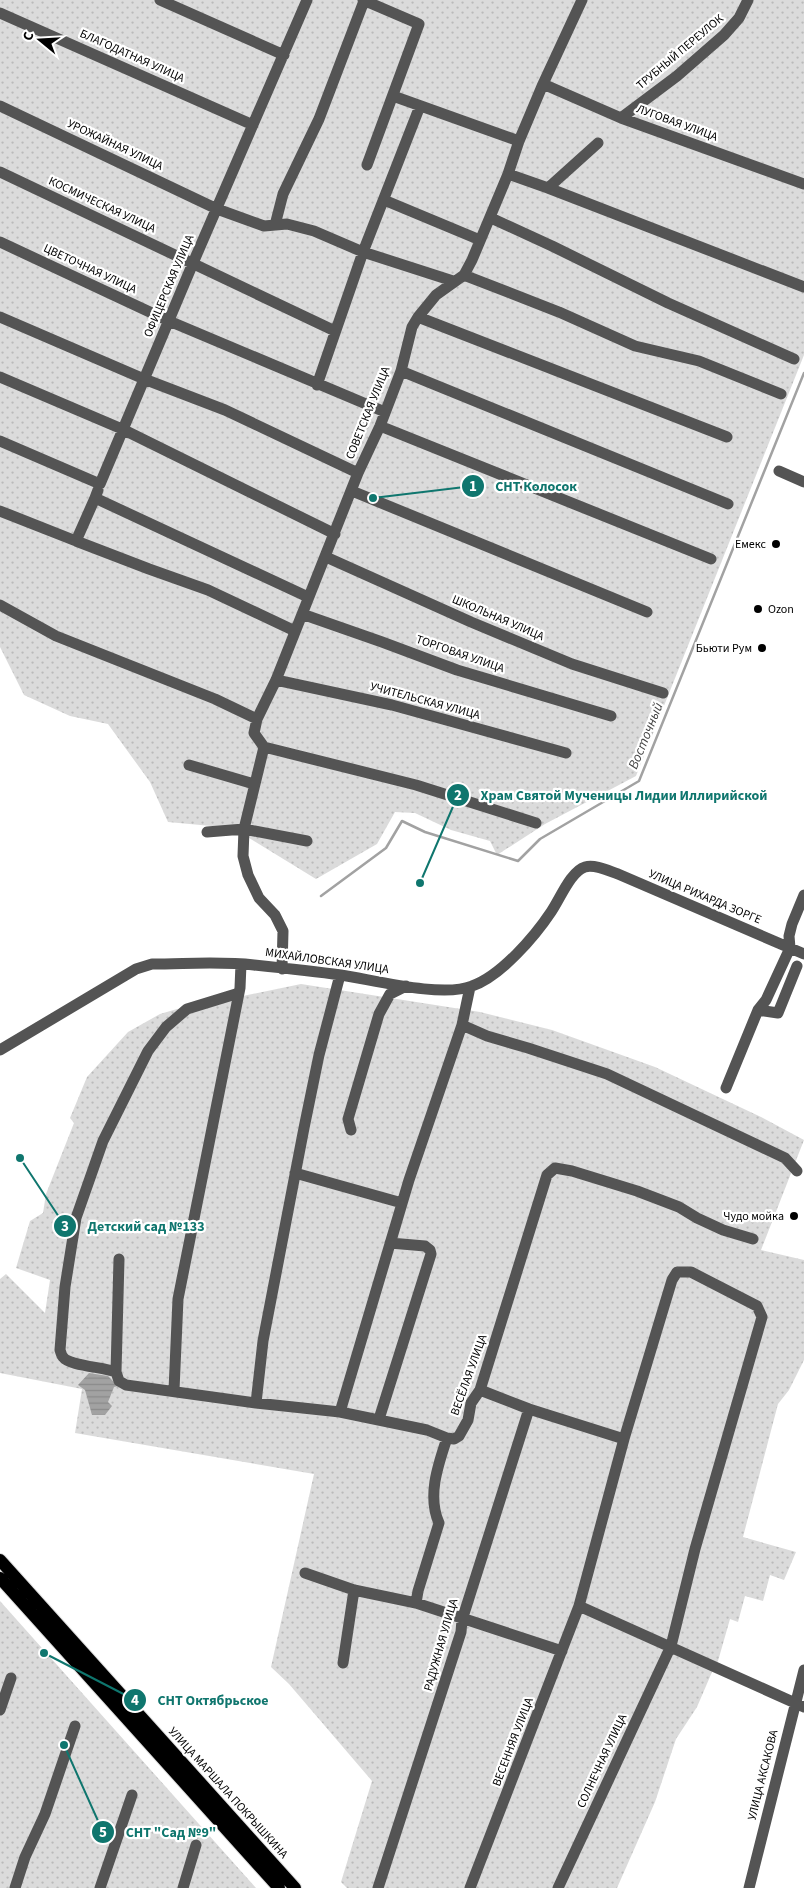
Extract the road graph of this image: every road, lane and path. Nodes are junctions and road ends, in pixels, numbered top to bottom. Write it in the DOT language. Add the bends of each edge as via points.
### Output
graph roads {
  1 [pos="160,0"];
  2 [pos="307,0"];
  3 [pos="363,0"];
  4 [pos="582,0"];
  5 [pos="748,0"];
  6 [pos="0,13"];
  7 [pos="284,55"];
  8 [pos="542,84"];
  9 [pos="393,96"];
  10 [pos="0,106"];
  11 [pos="420,106"];
  12 [pos="621,118"];
  13 [pos="253,125"];
  14 [pos="519,141"];
  15 [pos="598,143"];
  16 [pos="367,165"];
  17 [pos="0,172"];
  18 [pos="508,174"];
  19 [pos="804,184"];
  20 [pos="548,188"];
  21 [pos="384,200"];
  22 [pos="217,209"];
  23 [pos="490,218"];
  24 [pos="275,225"];
  25 [pos="480,240"];
  26 [pos="0,242"];
  27 [pos="363,252"];
  28 [pos="193,263"];
  29 [pos="464,275"];
  30 [pos="453,281"];
  31 [pos="804,287"];
  32 [pos="0,317"];
  33 [pos="418,317"];
  34 [pos="169,321"];
  35 [pos="335,331"];
  36 [pos="794,359"];
  37 [pos="400,371"];
  38 [pos="0,377"];
  39 [pos="144,379"];
  40 [pos="317,385"];
  41 [pos="781,394"];
  42 [pos="385,412"];
  43 [pos="380,426"];
  44 [pos="122,429"];
  45 [pos="727,437"];
  46 [pos="0,441"];
  47 [pos="779,471"];
  48 [pos="358,473"];
  49 [pos="804,482"];
  50 [pos="100,484"];
  51 [pos="352,491"];
  52 [pos="95,498"];
  53 [pos="728,504"];
  54 [pos="0,511"];
  55 [pos="335,534"];
  56 [pos="76,541"];
  57 [pos="326,557"];
  58 [pos="711,559"];
  59 [pos="308,597"];
  60 [pos="0,604"];
  61 [pos="647,612"];
  62 [pos="302,614"];
  63 [pos="295,630"];
  64 [pos="276,680"];
  65 [pos="663,693"];
  66 [pos="611,716"];
  67 [pos="257,719"];
  68 [pos="264,747"];
  69 [pos="566,753"];
  70 [pos="189,765"];
  71 [pos="254,784"];
  72 [pos="536,823"];
  73 [pos="244,829"];
  74 [pos="207,832"];
  75 [pos="307,841"];
  76 [pos="804,895"];
  77 [pos="790,948"];
  78 [pos="804,954"];
  79 [pos="242,964"];
  80 [pos="797,966"];
  81 [pos="282,969"];
  82 [pos="340,975"];
  83 [pos="406,986"];
  84 [pos="470,987"];
  85 [pos="239,992"];
  86 [pos="758,1010"];
  87 [pos="462,1025"];
  88 [pos="0,1050"];
  89 [pos="726,1088"];
  90 [pos="351,1130"];
  91 [pos="797,1171"];
  92 [pos="295,1173"];
  93 [pos="402,1204"];
  94 [pos="754,1239"];
  95 [pos="390,1243"];
  96 [pos="119,1259"];
  97 [pos="116,1372"];
  98 [pos="174,1390"];
  99 [pos="480,1390"];
  100 [pos="256,1403"];
  101 [pos="529,1409"];
  102 [pos="340,1412"];
  103 [pos="379,1419"];
  104 [pos="446,1438"];
  105 [pos="624,1439"];
  106 [pos="0,1560"];
  107 [pos="306,1573"];
  108 [pos="0,1578"];
  109 [pos="354,1590"];
  110 [pos="416,1603"];
  111 [pos="579,1606"];
  112 [pos="462,1620"];
  113 [pos="671,1646"];
  114 [pos="562,1651"];
  115 [pos="343,1664"];
  116 [pos="804,1670"];
  117 [pos="11,1678"];
  118 [pos="800,1704"];
  119 [pos="0,1710"];
  120 [pos="75,1726"];
  121 [pos="132,1794"];
  122 [pos="196,1844"];
  123 [pos="15,1888"];
  124 [pos="100,1888"];
  125 [pos="183,1888"];
  126 [pos="279,1888"];
  127 [pos="295,1888"];
  128 [pos="378,1888"];
  129 [pos="470,1888"];
  130 [pos="558,1888"];
  131 [pos="749,1888"];
  1 -- 7 [label="street"];
  2 -- 7 [label="street, ОФИЦЕРСКАЯ УЛИЦА"];
  3 -- 9 [label="street" via="420,24"];
  3 -- 24 [label="street" via="319,119 283,194"];
  4 -- 8 [label="street"];
  5 -- 12 [label="street, ТРУБНЫЙ ПЕРЕУЛОК" via="740,18 724,35"];
  6 -- 13 [label="street, БЛАГОДАТНАЯ УЛИЦА"];
  7 -- 13 [label="street, ОФИЦЕРСКАЯ УЛИЦА"];
  8 -- 12 [label="street, ЛУГОВАЯ УЛИЦА"];
  8 -- 14 [label="street"];
  9 -- 11 [label="street"];
  9 -- 16 [label="street"];
  10 -- 22 [label="street, УРОЖАЙНАЯ УЛИЦА"];
  11 -- 14 [label="street"];
  11 -- 21 [label="street"];
  12 -- 19 [label="street, ЛУГОВАЯ УЛИЦА"];
  13 -- 22 [label="street, ОФИЦЕРСКАЯ УЛИЦА"];
  14 -- 18 [label="street"];
  15 -- 20 [label="street"];
  17 -- 28 [label="street, КОСМИЧЕСКАЯ УЛИЦА"];
  18 -- 20 [label="street"];
  18 -- 23 [label="street"];
  20 -- 31 [label="street"];
  21 -- 25 [label="street"];
  21 -- 27 [label="street"];
  22 -- 24 [label="street, УРОЖАЙНАЯ УЛИЦА" via="264,226"];
  22 -- 28 [label="street, ОФИЦЕРСКАЯ УЛИЦА"];
  23 -- 25 [label="street"];
  23 -- 36 [label="street"];
  24 -- 27 [label="street, УРОЖАЙНАЯ УЛИЦА" via="287,224 314,231"];
  25 -- 29 [label="street"];
  26 -- 34 [label="street, ЦВЕТОЧНАЯ УЛИЦА"];
  27 -- 30 [label="street, УРОЖАЙНАЯ УЛИЦА"];
  27 -- 35 [label="street"];
  28 -- 34 [label="street, ОФИЦЕРСКАЯ УЛИЦА"];
  28 -- 35 [label="street, КОСМИЧЕСКАЯ УЛИЦА"];
  29 -- 30 [label="street, СОВЕТСКАЯ УЛИЦА"];
  29 -- 41 [label="street" via="635,346 699,361"];
  30 -- 33 [label="street, СОВЕТСКАЯ УЛИЦА"];
  32 -- 39 [label="street"];
  33 -- 37 [label="street, СОВЕТСКАЯ УЛИЦА" via="412,327"];
  33 -- 45 [label="street"];
  34 -- 39 [label="street, ОФИЦЕРСКАЯ УЛИЦА"];
  34 -- 40 [label="street, ЦВЕТОЧНАЯ УЛИЦА"];
  35 -- 40 [label="street"];
  37 -- 42 [label="street, СОВЕТСКАЯ УЛИЦА"];
  37 -- 53 [label="street"];
  38 -- 44 [label="street"];
  39 -- 44 [label="street, ОФИЦЕРСКАЯ УЛИЦА"];
  39 -- 48 [label="street" via="225,410"];
  40 -- 42 [label="street, ЦВЕТОЧНАЯ УЛИЦА"];
  42 -- 43 [label="street, СОВЕТСКАЯ УЛИЦА"];
  43 -- 48 [label="street, СОВЕТСКАЯ УЛИЦА"];
  43 -- 58 [label="street"];
  44 -- 50 [label="street, ОФИЦЕРСКАЯ УЛИЦА"];
  44 -- 55 [label="street"];
  46 -- 50 [label="street"];
  47 -- 49 [label="street"];
  48 -- 51 [label="street, СОВЕТСКАЯ УЛИЦА"];
  50 -- 52 [label="street, ОФИЦЕРСКАЯ УЛИЦА"];
  51 -- 55 [label="street, СОВЕТСКАЯ УЛИЦА"];
  51 -- 61 [label="street"];
  52 -- 56 [label="street, ОФИЦЕРСКАЯ УЛИЦА"];
  52 -- 59 [label="street"];
  54 -- 56 [label="street"];
  55 -- 57 [label="street, СОВЕТСКАЯ УЛИЦА"];
  56 -- 63 [label="street" via="208,590"];
  57 -- 59 [label="street, СОВЕТСКАЯ УЛИЦА"];
  57 -- 65 [label="street, ШКОЛЬНАЯ УЛИЦА" via="572,664"];
  59 -- 62 [label="street, СОВЕТСКАЯ УЛИЦА"];
  60 -- 67 [label="street" via="56,636"];
  62 -- 63 [label="street, СОВЕТСКАЯ УЛИЦА"];
  62 -- 66 [label="street, ТОРГОВАЯ УЛИЦА" via="457,670"];
  63 -- 64 [label="street, СОВЕТСКАЯ УЛИЦА"];
  64 -- 67 [label="street, СОВЕТСКАЯ УЛИЦА"];
  64 -- 69 [label="street, УЧИТЕЛЬСКАЯ УЛИЦА" via="392,704"];
  67 -- 68 [label="street" via="254,733"];
  68 -- 71 [label="street"];
  68 -- 72 [label="street" via="416,785"];
  70 -- 71 [label="street"];
  71 -- 73 [label="street"];
  73 -- 74 [label="street"];
  73 -- 75 [label="street"];
  73 -- 81 [label="street" via="243,856 248,876 259,898 275,915 283,931"];
  76 -- 77 [label="street" via="792,924"];
  77 -- 78 [label="street"];
  77 -- 84 [label="street, УЛИЦА РИХАРДА ЗОРГЕ" via="594,866 576,872 551,913 519,952 483,982"];
  77 -- 86 [label="street" via="766,1000"];
  79 -- 81 [label="street, МИХАЙЛОВСКАЯ УЛИЦА"];
  79 -- 85 [label="street"];
  79 -- 88 [label="street, МИХАЙЛОВСКАЯ УЛИЦА" via="152,964 136,969"];
  80 -- 86 [label="street" via="778,1014"];
  81 -- 82 [label="street, МИХАЙЛОВСКАЯ УЛИЦА"];
  82 -- 83 [label="street, МИХАЙЛОВСКАЯ УЛИЦА"];
  82 -- 92 [label="street" via="318,1055"];
  83 -- 84 [label="street, МИХАЙЛОВСКАЯ УЛИЦА" via="445,990"];
  83 -- 90 [label="street" via="390,994 379,1014 348,1120"];
  84 -- 87 [label="street"];
  85 -- 97 [label="street" via="187,1009 166,1027 148,1051 103,1141 76,1218 65,1287 60,1350 63,1358 71,1362"];
  85 -- 98 [label="street" via="178,1299"];
  86 -- 89 [label="street"];
  87 -- 91 [label="street" via="607,1074 785,1158"];
  87 -- 93 [label="street"];
  92 -- 93 [label="street"];
  92 -- 100 [label="street"];
  93 -- 95 [label="street"];
  94 -- 99 [label="street, ВЕСЁЛАЯ УЛИЦА" via="723,1230 679,1207 637,1191 555,1168 547,1175"];
  95 -- 102 [label="street"];
  95 -- 103 [label="street" via="426,1246 431,1254"];
  96 -- 97 [label="street"];
  97 -- 98 [label="street" via="119,1382 126,1385"];
  98 -- 100 [label="street"];
  99 -- 101 [label="street"];
  99 -- 104 [label="street, ВЕСЁЛАЯ УЛИЦА" via="471,1403 468,1420 459,1436"];
  100 -- 102 [label="street"];
  101 -- 105 [label="street"];
  101 -- 112 [label="street, РАДУЖНАЯ УЛИЦА"];
  102 -- 103 [label="street"];
  103 -- 104 [label="street" via="427,1430"];
  104 -- 110 [label="street" via="435,1473 434,1511 439,1523"];
  105 -- 111 [label="street, ВЕСЕННЯЯ УЛИЦА"];
  105 -- 113 [label="street, СОЛНЕЧНАЯ УЛИЦА" via="677,1272 691,1272 757,1306 762,1317 694,1549"];
  106 -- 127 [label="main road, УЛИЦА МАРШАЛА ПОКРЫШКИНА"];
  107 -- 109 [label="street"];
  108 -- 126 [label="main road, УЛИЦА МАРШАЛА ПОКРЫШКИНА"];
  109 -- 110 [label="street"];
  109 -- 115 [label="street"];
  110 -- 112 [label="street"];
  111 -- 113 [label="street"];
  111 -- 114 [label="street, ВЕСЕННЯЯ УЛИЦА"];
  112 -- 114 [label="street"];
  112 -- 128 [label="street, РАДУЖНАЯ УЛИЦА" via="461,1632"];
  113 -- 118 [label="street"];
  113 -- 130 [label="street, СОЛНЕЧНАЯ УЛИЦА"];
  114 -- 129 [label="street, ВЕСЕННЯЯ УЛИЦА"];
  116 -- 118 [label="street, УЛИЦА АКСАКОВА"];
  117 -- 119 [label="street"];
  118 -- 131 [label="street, УЛИЦА АКСАКОВА"];
  120 -- 123 [label="street"];
  121 -- 124 [label="street"];
  122 -- 125 [label="street"];
}
